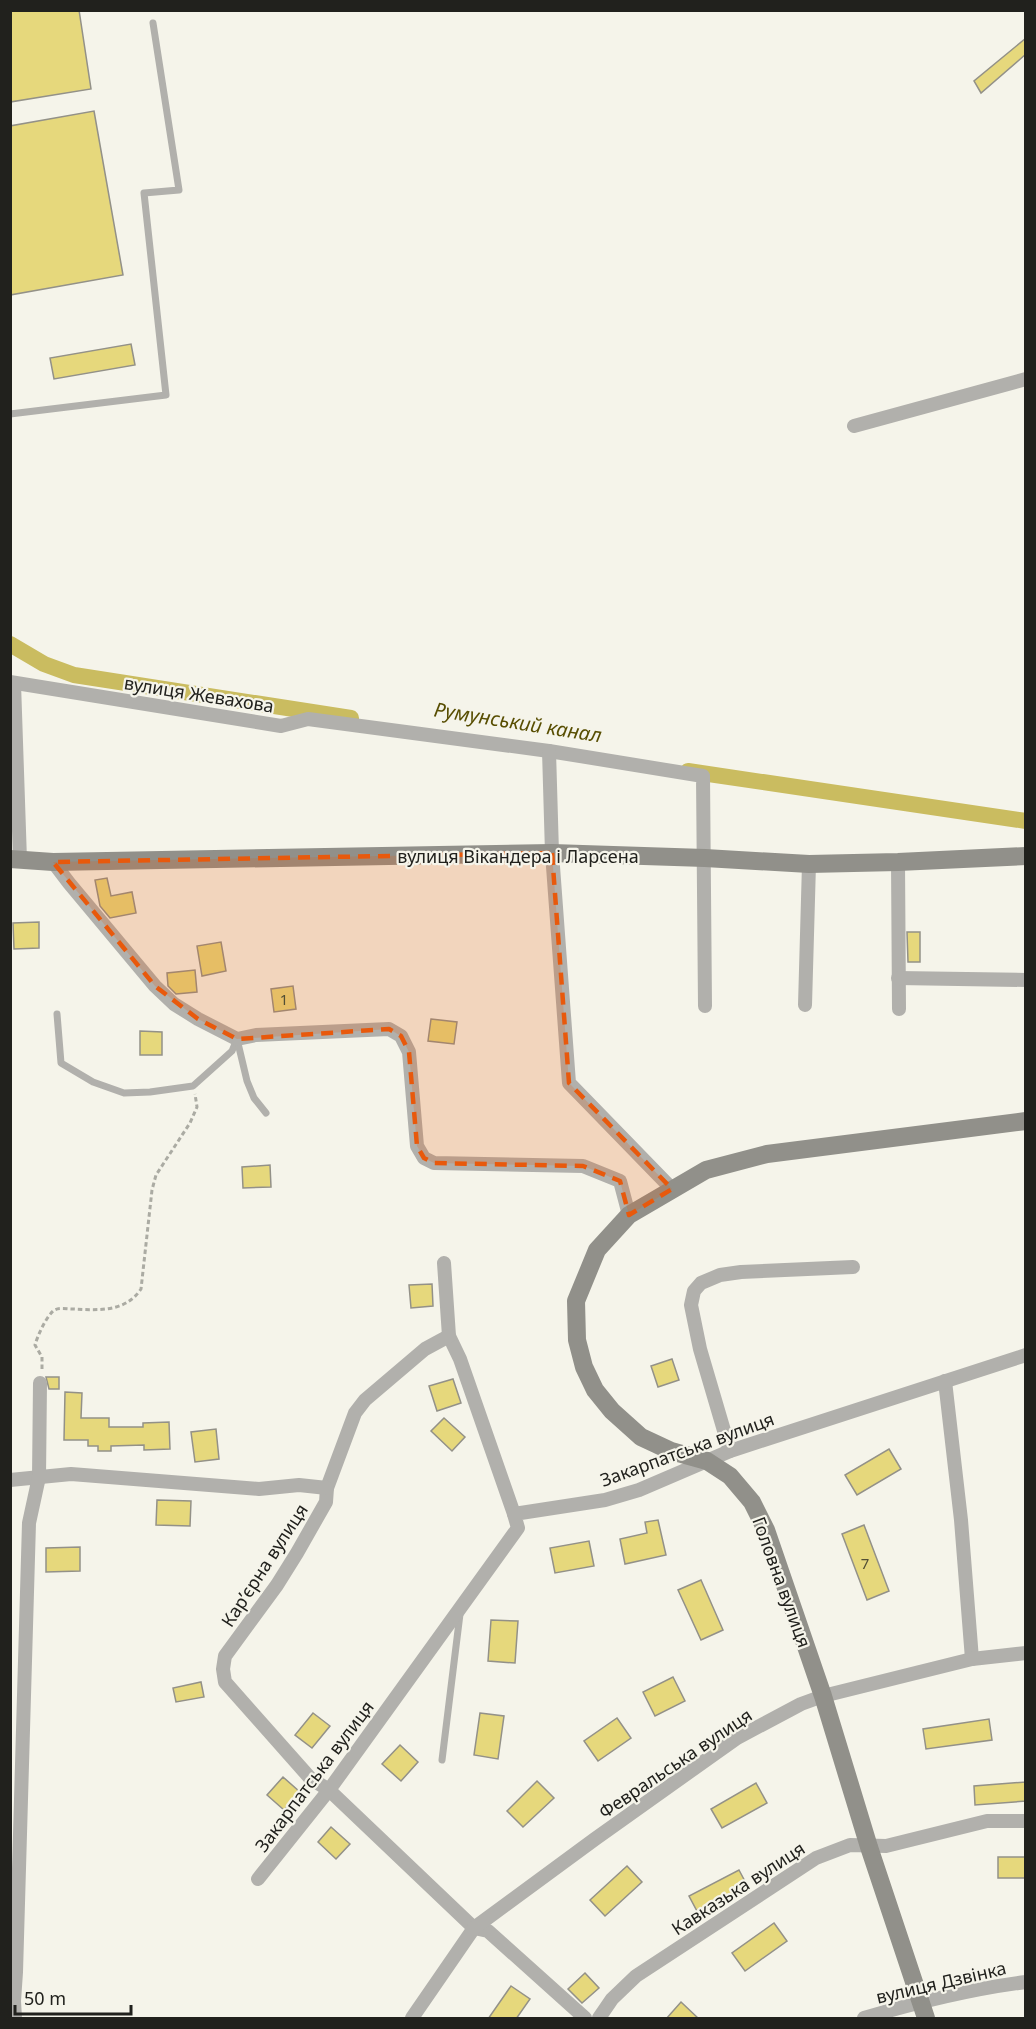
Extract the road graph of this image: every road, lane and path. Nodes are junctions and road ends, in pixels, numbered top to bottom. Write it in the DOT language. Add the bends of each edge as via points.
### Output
graph roads {
  1 [pos="153,23"];
  2 [pos="1026,379"];
  3 [pos="10,414"];
  4 [pos="854,426"];
  5 [pos="12,683"];
  6 [pos="549,751"];
  7 [pos="552,853"];
  8 [pos="1026,856"];
  9 [pos="705,858"];
  10 [pos="15,859"];
  11 [pos="53,862"];
  12 [pos="898,862"];
  13 [pos="808,864"];
  14 [pos="898,978"];
  15 [pos="1026,980"];
  16 [pos="806,1005"];
  17 [pos="705,1006"];
  18 [pos="899,1008"];
  19 [pos="57,1014"];
  20 [pos="237,1039"];
  21 [pos="193,1086"];
  22 [pos="267,1113"];
  23 [pos="1026,1121"];
  24 [pos="672,1189"];
  25 [pos="629,1215"];
  26 [pos="444,1263"];
  27 [pos="853,1267"];
  28 [pos="449,1336"];
  29 [pos="1026,1355"];
  30 [pos="945,1381"];
  31 [pos="40,1383"];
  32 [pos="730,1451"];
  33 [pos="707,1461"];
  34 [pos="39,1477"];
  35 [pos="10,1480"];
  36 [pos="327,1488"];
  37 [pos="514,1514"];
  38 [pos="461,1606"];
  39 [pos="1026,1653"];
  40 [pos="972,1659"];
  41 [pos="823,1696"];
  42 [pos="442,1760"];
  43 [pos="329,1790"];
  44 [pos="1026,1821"];
  45 [pos="868,1847"];
  46 [pos="258,1879"];
  47 [pos="474,1928"];
  48 [pos="1026,1982"];
  49 [pos="12,2001"];
  50 [pos="922,2010"];
  51 [pos="15,2019"];
  52 [pos="412,2019"];
  53 [pos="585,2019"];
  54 [pos="599,2019"];
  55 [pos="864,2019"];
  1 -- 3 [label="lane" via="179,190 144,193 166,395"];
  2 -- 4 [label="street"];
  5 -- 6 [label="street, вулиця Жевахова" via="281,726 308,719"];
  5 -- 10 [label="street"];
  6 -- 7 [label="street"];
  6 -- 9 [label="street, вулиця Жевахова" via="703,776"];
  7 -- 9 [label="street, вулиця Вікандера і Ларсена"];
  7 -- 11 [label="street, вулиця Вікандера і Ларсена"];
  7 -- 24 [label="street" via="569,1083"];
  8 -- 12 [label="street, вулиця Вікандера і Ларсена"];
  9 -- 13 [label="street, вулиця Вікандера і Ларсена"];
  9 -- 17 [label="street"];
  10 -- 11 [label="street, вулиця Вікандера і Ларсена"];
  11 -- 20 [label="street" via="155,987 174,1004"];
  12 -- 13 [label="street, вулиця Вікандера і Ларсена"];
  12 -- 14 [label="street"];
  13 -- 16 [label="street"];
  14 -- 15 [label="street"];
  14 -- 18 [label="street"];
  19 -- 21 [label="lane" via="61,1064 93,1082 124,1093"];
  20 -- 21 [label="lane" via="231,1051"];
  20 -- 22 [label="lane" via="250,1090"];
  20 -- 25 [label="street" via="389,1029 401,1036 409,1052 417,1146 424,1158 434,1163 583,1166 620,1181"];
  21 -- 31 [label="path" via="197,1107 194,1115 156,1174 141,1289 124,1305 53,1311 35,1345 42,1358"];
  23 -- 24 [label="street, Головна вулиця" via="767,1154 706,1170"];
  24 -- 25 [label="street, Головна вулиця"];
  25 -- 33 [label="street, Головна вулиця" via="597,1250 576,1301 584,1366 595,1390 641,1437"];
  26 -- 28 [label="street"];
  27 -- 32 [label="street" via="720,1275 701,1283 694,1292 692,1305 700,1349"];
  28 -- 36 [label="street, Карʼєрна вулиця" via="425,1349 365,1400 355,1413"];
  28 -- 37 [label="street"];
  29 -- 30 [label="street, Закарпатська вулиця"];
  30 -- 32 [label="street, Закарпатська вулиця"];
  30 -- 40 [label="street"];
  31 -- 34 [label="street"];
  32 -- 33 [label="street, Закарпатська вулиця"];
  33 -- 37 [label="street, Закарпатська вулиця" via="605,1500"];
  33 -- 41 [label="street, Головна вулиця" via="730,1476 752,1502 766,1530"];
  34 -- 35 [label="street"];
  34 -- 36 [label="street" via="71,1474 259,1489 299,1485"];
  34 -- 49 [label="street" via="29,1523"];
  36 -- 43 [label="street, Карʼєрна вулиця" via="326,1502 297,1553 225,1656 223,1669 225,1682 310,1778"];
  37 -- 38 [label="street, Закарпатська вулиця" via="518,1528"];
  38 -- 42 [label="lane"];
  38 -- 43 [label="street, Закарпатська вулиця"];
  39 -- 40 [label="street, Февральська вулиця"];
  40 -- 41 [label="street, Февральська вулиця"];
  41 -- 45 [label="street, Головна вулиця"];
  41 -- 47 [label="street, Февральська вулиця" via="737,1738"];
  43 -- 46 [label="street, Закарпатська вулиця"];
  43 -- 47 [label="street"];
  44 -- 45 [label="street, Кавказька вулиця" via="987,1821"];
  45 -- 50 [label="street, Головна вулиця"];
  45 -- 54 [label="street, Кавказька вулиця" via="850,1845 816,1858 636,1976 612,1999"];
  47 -- 52 [label="street, Февральська вулиця"];
  47 -- 53 [label="street" via="488,1932"];
  48 -- 50 [label="street, вулиця Дзвінка" via="982,1988"];
  49 -- 51 [label="street"];
  50 -- 55 [label="street, вулиця Дзвінка"];
}
